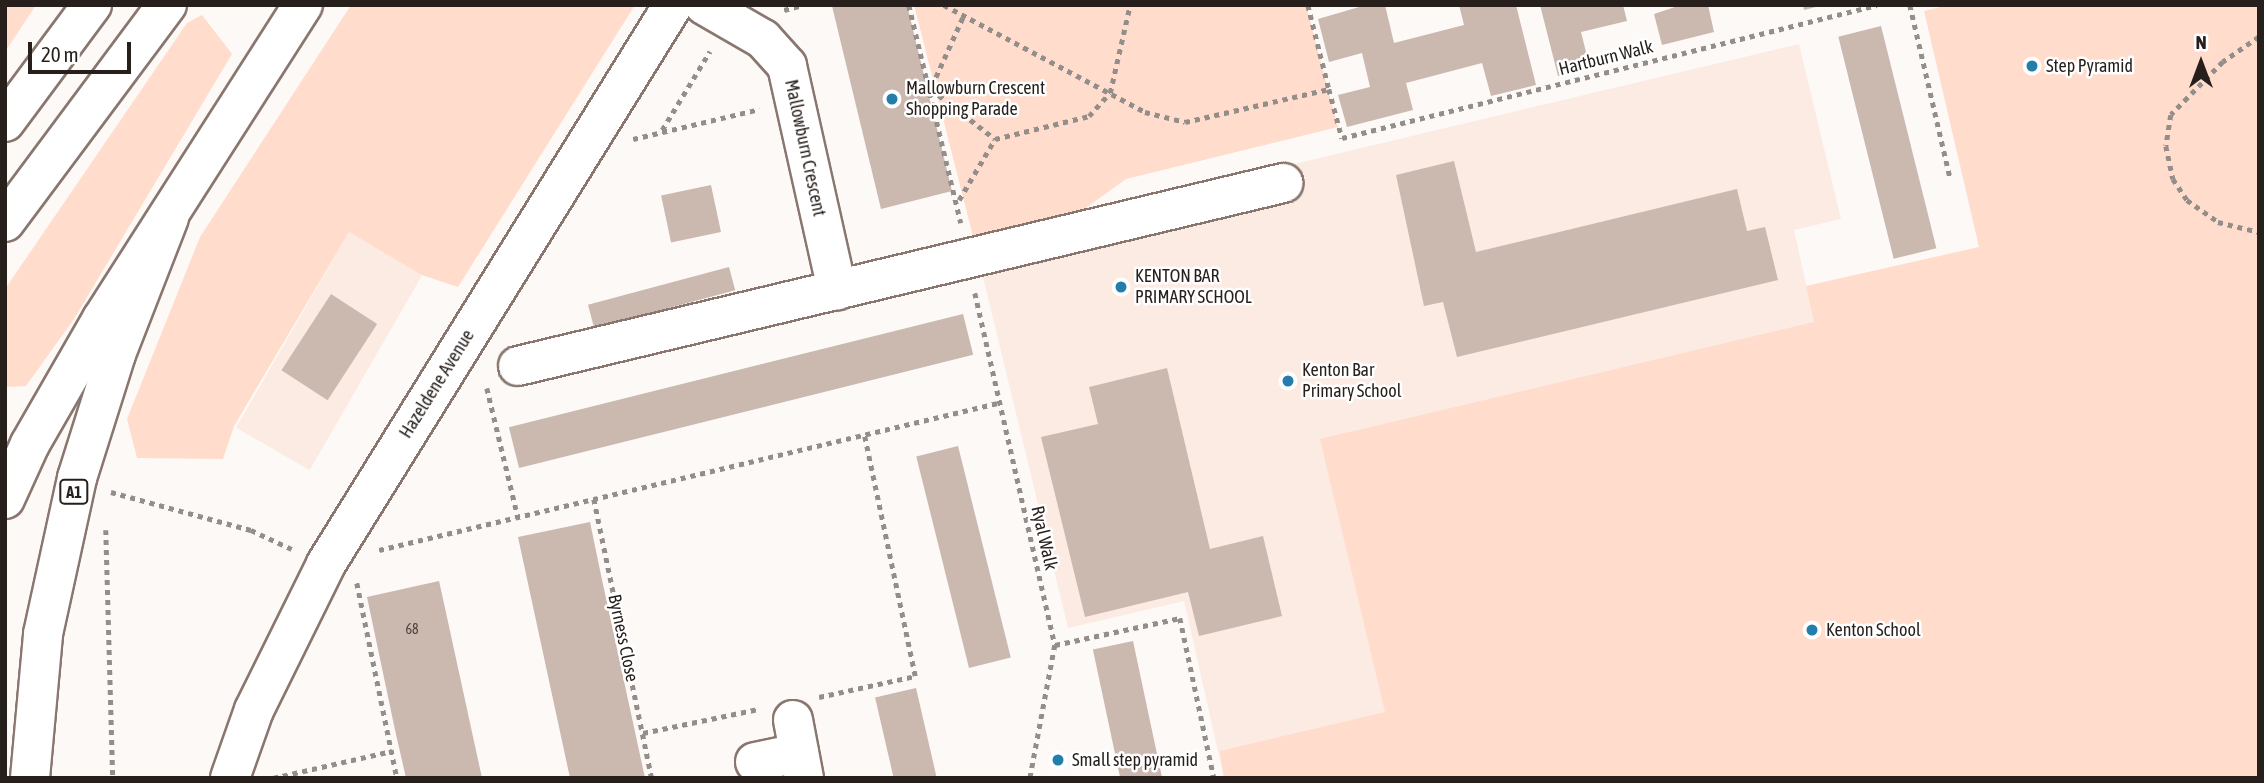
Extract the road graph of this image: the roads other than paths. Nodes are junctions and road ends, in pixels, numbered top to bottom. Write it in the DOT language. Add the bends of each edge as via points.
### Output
graph roads {
  1 [pos="92,5"];
  2 [pos="167,5"];
  3 [pos="303,5"];
  4 [pos="673,5"];
  5 [pos="716,12"];
  6 [pos="5,122"];
  7 [pos="1283,183"];
  8 [pos="169,218"];
  9 [pos="5,222"];
  10 [pos="837,290"];
  11 [pos="518,366"];
  12 [pos="5,499"];
  13 [pos="795,731"];
  14 [pos="755,762"];
  15 [pos="30,778"];
  16 [pos="230,778"];
  1 -- 6 [label="main road"];
  2 -- 9 [label="main road"];
  3 -- 8 [label="main road, A1"];
  4 -- 16 [label="main road, Hazeldene Avenue" via="341,571 254,710"];
  5 -- 10 [label="main road, Mallowburn Crescent" via="763,40 788,66"];
  7 -- 10 [label="main road"];
  8 -- 12 [label="main road, A1" via="89,342 30,444"];
  8 -- 15 [label="main road, A1" via="116,354 77,478 43,634"];
  10 -- 11 [label="main road"];
  13 -- 14 [label="main road"];
}
